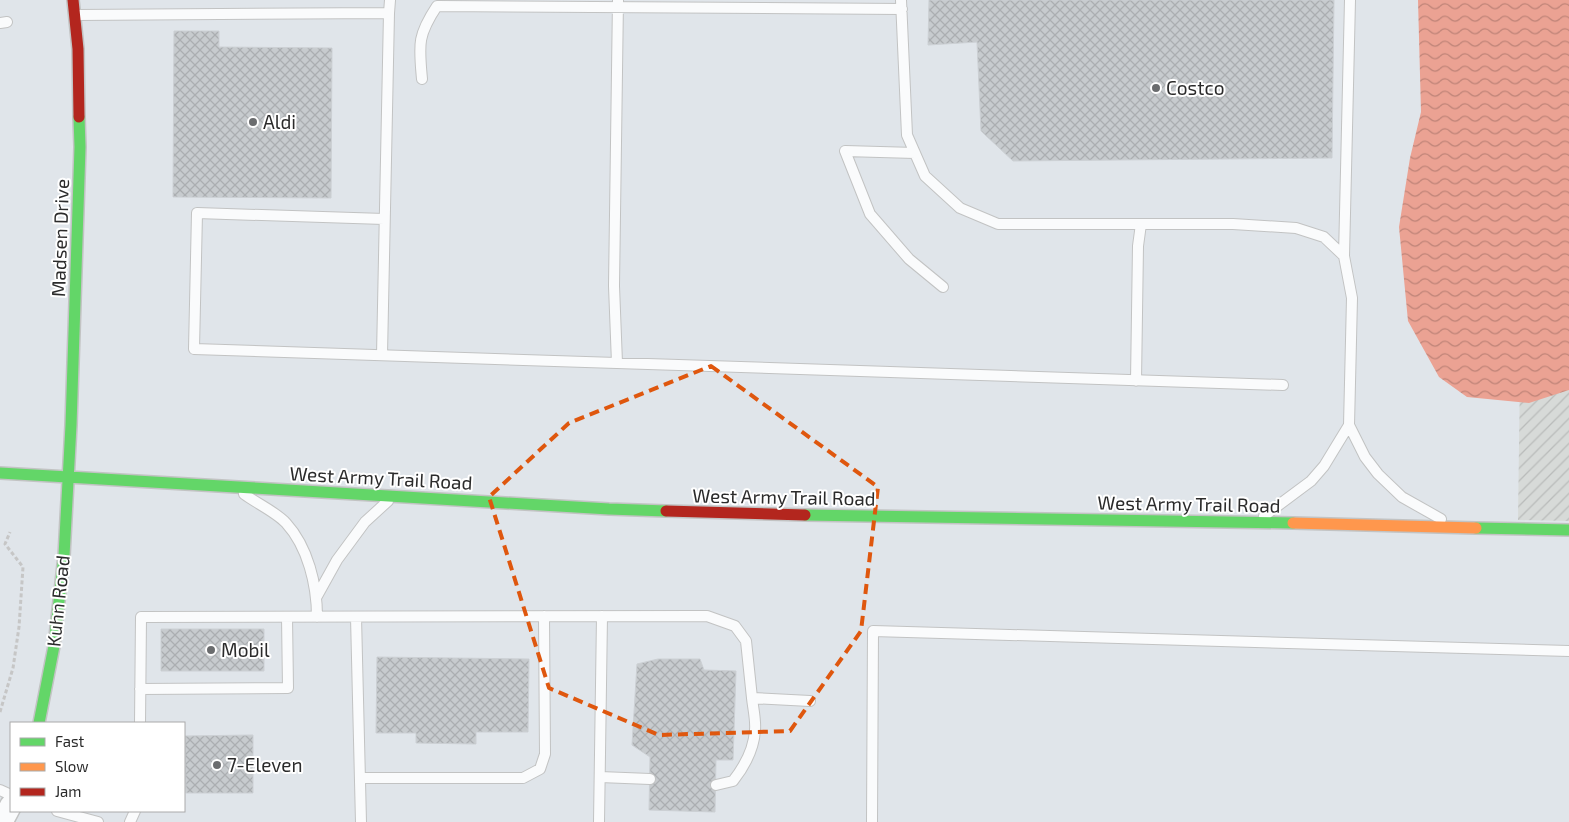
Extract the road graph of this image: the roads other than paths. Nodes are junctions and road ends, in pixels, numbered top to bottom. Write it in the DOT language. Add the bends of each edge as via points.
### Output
graph roads {
  1 [pos="73,0"];
  2 [pos="390,0"];
  3 [pos="1350,0"];
  4 [pos="618,3"];
  5 [pos="902,4"];
  6 [pos="389,12"];
  7 [pos="76,15"];
  8 [pos="422,79"];
  9 [pos="915,153"];
  10 [pos="384,219"];
  11 [pos="1141,224"];
  12 [pos="1344,256"];
  13 [pos="944,287"];
  14 [pos="382,355"];
  15 [pos="618,363"];
  16 [pos="1136,381"];
  17 [pos="1283,385"];
  18 [pos="1349,426"];
  19 [pos="0,473"];
  20 [pos="68,477"];
  21 [pos="233,487"];
  22 [pos="393,496"];
  23 [pos="1256,522"];
  24 [pos="1457,527"];
  25 [pos="1569,530"];
  26 [pos="317,596"];
  27 [pos="544,616"];
  28 [pos="602,616"];
  29 [pos="287,617"];
  30 [pos="317,617"];
  31 [pos="356,617"];
  32 [pos="1569,651"];
  33 [pos="140,689"];
  34 [pos="752,698"];
  35 [pos="810,701"];
  36 [pos="39,722"];
  37 [pos="140,722"];
  38 [pos="600,777"];
  39 [pos="360,778"];
  40 [pos="650,779"];
  41 [pos="716,785"];
  42 [pos="10,807"];
  43 [pos="61,812"];
  44 [pos="2,822"];
  45 [pos="98,822"];
  46 [pos="361,822"];
  47 [pos="599,822"];
  48 [pos="872,822"];
  1 -- 7 [label="main road, Madsen Drive"];
  2 -- 6 [label="lane"];
  3 -- 12 [label="lane"];
  4 -- 5 [label="lane"];
  4 -- 8 [label="lane" via="437,6 425,24 419,47"];
  4 -- 15 [label="lane" via="614,286"];
  5 -- 9 [label="lane" via="907,136"];
  6 -- 7 [label="lane"];
  6 -- 10 [label="lane"];
  7 -- 20 [label="main road, Madsen Drive" via="80,147"];
  9 -- 11 [label="lane" via="925,176 960,208 998,224"];
  9 -- 13 [label="lane" via="845,151 870,214 909,259"];
  10 -- 14 [label="lane"];
  10 -- 14 [label="lane" via="197,213 194,339 194,349"];
  11 -- 12 [label="lane" via="1296,228 1324,237"];
  11 -- 16 [label="lane"];
  12 -- 18 [label="lane" via="1352,298"];
  14 -- 15 [label="lane"];
  15 -- 16 [label="lane"];
  16 -- 17 [label="lane"];
  18 -- 23 [label="lane" via="1324,466 1311,480"];
  18 -- 24 [label="lane" via="1365,457 1402,497"];
  19 -- 20 [label="main road, West Army Trail Road"];
  20 -- 21 [label="main road, West Army Trail Road"];
  20 -- 36 [label="main road, Kuhn Road" via="64,556 54,646"];
  21 -- 22 [label="main road, West Army Trail Road"];
  21 -- 26 [label="lane" via="285,522 302,547"];
  22 -- 23 [label="main road, West Army Trail Road" via="754,514"];
  22 -- 26 [label="lane" via="365,522 337,560"];
  23 -- 24 [label="main road, West Army Trail Road"];
  24 -- 25 [label="main road, West Army Trail Road"];
  26 -- 30 [label="lane"];
  27 -- 28 [label="lane"];
  27 -- 31 [label="lane"];
  27 -- 39 [label="lane" via="545,754 540,769 523,778"];
  28 -- 34 [label="lane" via="707,616 735,626 746,641"];
  28 -- 38 [label="lane"];
  29 -- 30 [label="lane"];
  29 -- 33 [label="lane" via="141,617"];
  29 -- 33 [label="lane" via="288,688"];
  30 -- 31 [label="lane"];
  31 -- 39 [label="lane"];
  32 -- 48 [label="lane" via="873,631"];
  33 -- 37 [label="lane"];
  34 -- 35 [label="lane"];
  34 -- 41 [label="lane" via="755,730 749,753 733,781"];
  38 -- 40 [label="lane"];
  38 -- 47 [label="lane"];
  39 -- 46 [label="lane"];
  42 -- 44 [label="street"];
  43 -- 45 [label="lane"];
}
